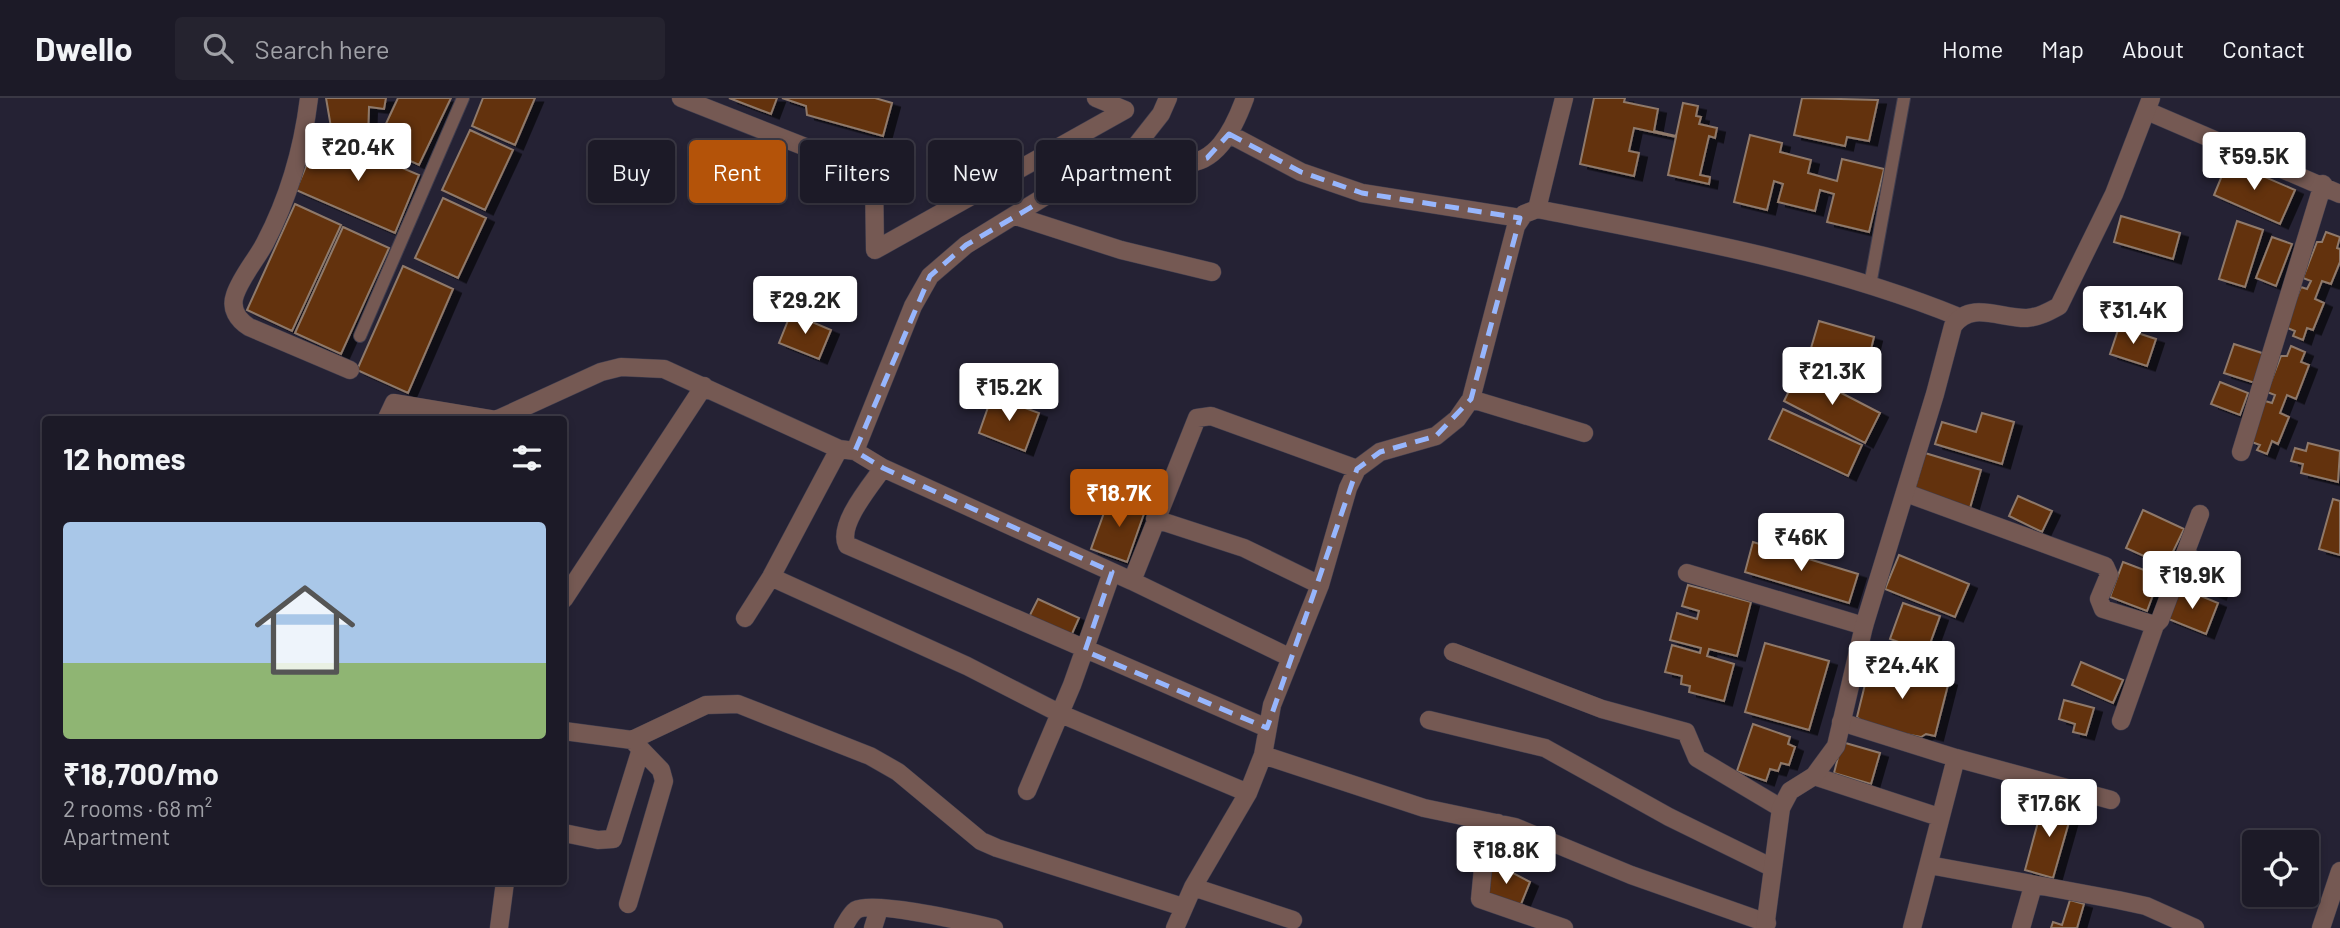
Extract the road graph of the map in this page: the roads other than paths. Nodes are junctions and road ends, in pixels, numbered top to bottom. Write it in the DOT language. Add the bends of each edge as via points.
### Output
graph roads {
  1 [pos="309,98"];
  2 [pos="463,98"];
  3 [pos="681,98"];
  4 [pos="1097,98"];
  5 [pos="1168,98"];
  6 [pos="1245,98"];
  7 [pos="1564,98"];
  8 [pos="1904,98"];
  9 [pos="2149,105"];
  10 [pos="1229,134"];
  11 [pos="1141,140"];
  12 [pos="1196,161"];
  13 [pos="2323,184"];
  14 [pos="2340,194"];
  15 [pos="1036,203"];
  16 [pos="1537,209"];
  17 [pos="1016,216"];
  18 [pos="1520,218"];
  19 [pos="1212,272"];
  20 [pos="1870,285"];
  21 [pos="1959,317"];
  22 [pos="360,336"];
  23 [pos="350,370"];
  24 [pos="704,386"];
  25 [pos="1471,400"];
  26 [pos="388,416"];
  27 [pos="470,416"];
  28 [pos="505,416"];
  29 [pos="1584,433"];
  30 [pos="847,450"];
  31 [pos="2241,452"];
  32 [pos="883,468"];
  33 [pos="1357,469"];
  34 [pos="1906,493"];
  35 [pos="2200,514"];
  36 [pos="1155,519"];
  37 [pos="1112,572"];
  38 [pos="1687,573"];
  39 [pos="771,577"];
  40 [pos="1132,581"];
  41 [pos="1320,585"];
  42 [pos="567,594"];
  43 [pos="745,618"];
  44 [pos="2155,625"];
  45 [pos="1864,626"];
  46 [pos="1085,651"];
  47 [pos="1453,652"];
  48 [pos="1291,658"];
  49 [pos="1061,714"];
  50 [pos="1429,720"];
  51 [pos="1841,722"];
  52 [pos="2121,722"];
  53 [pos="1266,728"];
  54 [pos="567,732"];
  55 [pos="636,745"];
  56 [pos="1263,755"];
  57 [pos="1956,758"];
  58 [pos="1814,776"];
  59 [pos="1027,791"];
  60 [pos="1248,793"];
  61 [pos="2110,800"];
  62 [pos="1781,808"];
  63 [pos="1939,817"];
  64 [pos="1498,823"];
  65 [pos="567,834"];
  66 [pos="1928,865"];
  67 [pos="1771,867"];
  68 [pos="2340,871"];
  69 [pos="505,885"];
  70 [pos="2033,886"];
  71 [pos="1193,887"];
  72 [pos="628,904"];
  73 [pos="1183,907"];
  74 [pos="879,909"];
  75 [pos="1293,920"];
  76 [pos="1766,925"];
  77 [pos="499,928"];
  78 [pos="843,928"];
  79 [pos="873,928"];
  80 [pos="994,928"];
  81 [pos="1175,928"];
  82 [pos="1564,928"];
  83 [pos="1912,928"];
  84 [pos="2021,928"];
  85 [pos="2194,928"];
  86 [pos="2320,928"];
  1 -- 23 [label="street" via="304,138 292,172 266,241 234,296 234,307 238,319 249,327"];
  2 -- 22 [label="lane"];
  3 -- 4 [label="street" via="874,174 875,250 1125,110"];
  5 -- 11 [label="street"];
  6 -- 10 [label="street"];
  7 -- 16 [label="street"];
  8 -- 20 [label="lane"];
  9 -- 13 [label="street"];
  9 -- 21 [label="street" via="2114,194 2059,306 2026,318 1975,312"];
  10 -- 12 [label="street" via="1207,158"];
  10 -- 18 [label="street" via="1301,172 1362,193"];
  13 -- 14 [label="street"];
  13 -- 31 [label="street"];
  15 -- 17 [label="street"];
  16 -- 18 [label="street"];
  16 -- 20 [label="street" via="1788,261"];
  17 -- 19 [label="street" via="1121,250"];
  17 -- 30 [label="street" via="966,245 930,276"];
  18 -- 25 [label="street"];
  20 -- 21 [label="street"];
  21 -- 34 [label="street"];
  24 -- 28 [label="street" via="664,369 621,367"];
  24 -- 30 [label="street"];
  24 -- 42 [label="street"];
  25 -- 29 [label="street"];
  25 -- 33 [label="street" via="1436,436 1380,452"];
  26 -- 27 [label="street" via="394,404"];
  30 -- 32 [label="street"];
  30 -- 39 [label="street"];
  32 -- 37 [label="street"];
  32 -- 46 [label="street" via="845,526 847,545"];
  33 -- 36 [label="street" via="1204,415 1193,425"];
  33 -- 41 [label="street"];
  34 -- 44 [label="street" via="2105,565 2109,575 2099,599 2103,610"];
  34 -- 45 [label="street"];
  35 -- 44 [label="street"];
  36 -- 40 [label="street"];
  36 -- 41 [label="street" via="1244,548"];
  37 -- 40 [label="street"];
  37 -- 46 [label="street"];
  38 -- 45 [label="street"];
  39 -- 43 [label="street"];
  39 -- 49 [label="street"];
  40 -- 48 [label="street"];
  41 -- 48 [label="street"];
  44 -- 52 [label="street"];
  45 -- 51 [label="street"];
  46 -- 49 [label="street"];
  46 -- 53 [label="street"];
  47 -- 62 [label="street" via="1602,709 1686,732 1697,758"];
  48 -- 53 [label="street"];
  49 -- 59 [label="street"];
  49 -- 60 [label="street"];
  50 -- 67 [label="street" via="1545,748"];
  51 -- 57 [label="street"];
  51 -- 58 [label="street" via="1836,746"];
  53 -- 56 [label="street"];
  54 -- 55 [label="street"];
  55 -- 65 [label="street" via="613,839"];
  55 -- 72 [label="street" via="661,770 664,781"];
  55 -- 73 [label="street" via="706,705 738,704 870,756 925,790 963,826 997,848"];
  56 -- 60 [label="street"];
  56 -- 64 [label="street" via="1424,808"];
  57 -- 61 [label="street"];
  57 -- 63 [label="street"];
  58 -- 62 [label="street" via="1790,791"];
  58 -- 63 [label="street"];
  60 -- 71 [label="street"];
  62 -- 67 [label="street"];
  63 -- 66 [label="street"];
  64 -- 76 [label="street"];
  64 -- 82 [label="street" via="1484,857 1480,899"];
  66 -- 70 [label="street"];
  66 -- 83 [label="street"];
  67 -- 76 [label="street"];
  68 -- 86 [label="street"];
  69 -- 77 [label="street"];
  70 -- 84 [label="street"];
  70 -- 85 [label="street" via="2146,906"];
  71 -- 73 [label="street"];
  71 -- 75 [label="street"];
  73 -- 81 [label="street"];
  74 -- 78 [label="street" via="857,909"];
  74 -- 79 [label="street"];
  74 -- 80 [label="street"];
}
